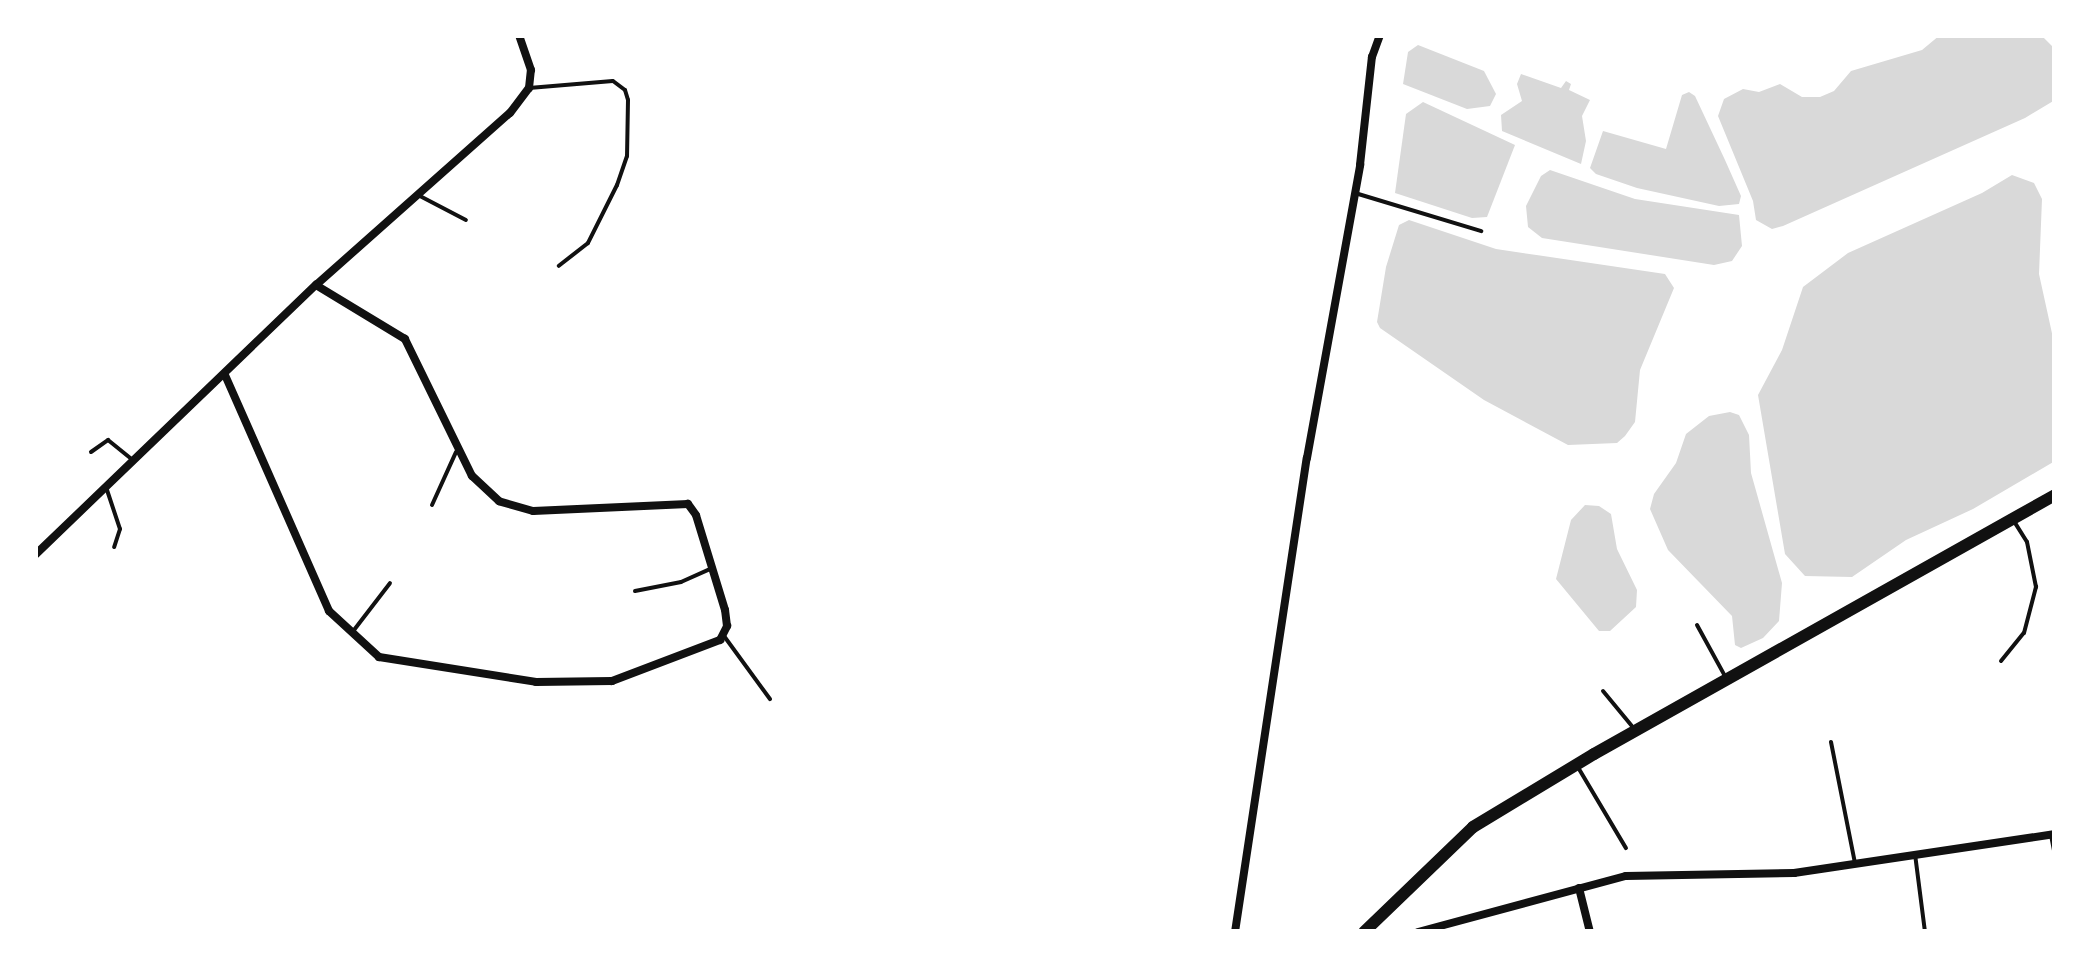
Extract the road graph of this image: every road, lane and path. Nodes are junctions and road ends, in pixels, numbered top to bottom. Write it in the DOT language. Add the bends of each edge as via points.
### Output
graph roads {
  1 [pos="519,35"];
  2 [pos="1380,35"];
  3 [pos="528,88"];
  4 [pos="1355,192"];
  5 [pos="418,195"];
  6 [pos="466,220"];
  7 [pos="1481,231"];
  8 [pos="560,266"];
  9 [pos="316,285"];
  10 [pos="226,375"];
  11 [pos="458,448"];
  12 [pos="91,452"];
  13 [pos="134,462"];
  14 [pos="106,488"];
  15 [pos="2055,495"];
  16 [pos="432,506"];
  17 [pos="2012,519"];
  18 [pos="114,546"];
  19 [pos="35,555"];
  20 [pos="712,568"];
  21 [pos="390,584"];
  22 [pos="635,591"];
  23 [pos="1697,625"];
  24 [pos="351,634"];
  25 [pos="724,636"];
  26 [pos="2001,661"];
  27 [pos="1727,680"];
  28 [pos="1603,691"];
  29 [pos="770,699"];
  30 [pos="1635,731"];
  31 [pos="1831,742"];
  32 [pos="1577,765"];
  33 [pos="2053,834"];
  34 [pos="1626,848"];
  35 [pos="1915,854"];
  36 [pos="2055,854"];
  37 [pos="1855,863"];
  38 [pos="1578,888"];
  39 [pos="1235,932"];
  40 [pos="1364,932"];
  41 [pos="1418,932"];
  42 [pos="1590,932"];
  43 [pos="1925,932"];
  1 -- 3 [label="street" via="531,70"];
  2 -- 4 [label="street"];
  3 -- 5 [label="street" via="510,113"];
  3 -- 8 [label="lane" via="613,81 628,100 627,156 617,185 588,244"];
  4 -- 7 [label="lane"];
  4 -- 39 [label="street"];
  5 -- 6 [label="lane"];
  5 -- 9 [label="street"];
  9 -- 10 [label="street"];
  9 -- 11 [label="street" via="405,339"];
  10 -- 13 [label="street"];
  10 -- 24 [label="street" via="317,588"];
  11 -- 16 [label="lane"];
  11 -- 20 [label="street" via="486,492 512,508 688,504"];
  12 -- 13 [label="lane" via="111,440"];
  13 -- 14 [label="street"];
  14 -- 18 [label="lane" via="119,518"];
  14 -- 19 [label="street"];
  15 -- 17 [label="highway"];
  17 -- 26 [label="lane" via="2027,542 2036,587 2024,633"];
  17 -- 27 [label="highway"];
  20 -- 22 [label="lane"];
  20 -- 25 [label="street" via="725,610"];
  21 -- 24 [label="lane"];
  23 -- 27 [label="lane"];
  24 -- 25 [label="street" via="400,664 536,682 612,681 714,646"];
  25 -- 29 [label="lane"];
  27 -- 30 [label="highway"];
  28 -- 30 [label="lane"];
  30 -- 32 [label="highway"];
  31 -- 37 [label="lane"];
  32 -- 34 [label="lane"];
  32 -- 40 [label="highway" via="1473,828"];
  33 -- 35 [label="street"];
  33 -- 36 [label="lane"];
  35 -- 37 [label="street"];
  35 -- 43 [label="lane"];
  37 -- 38 [label="street" via="1794,873 1626,876"];
  38 -- 41 [label="street"];
  38 -- 42 [label="street"];
}
